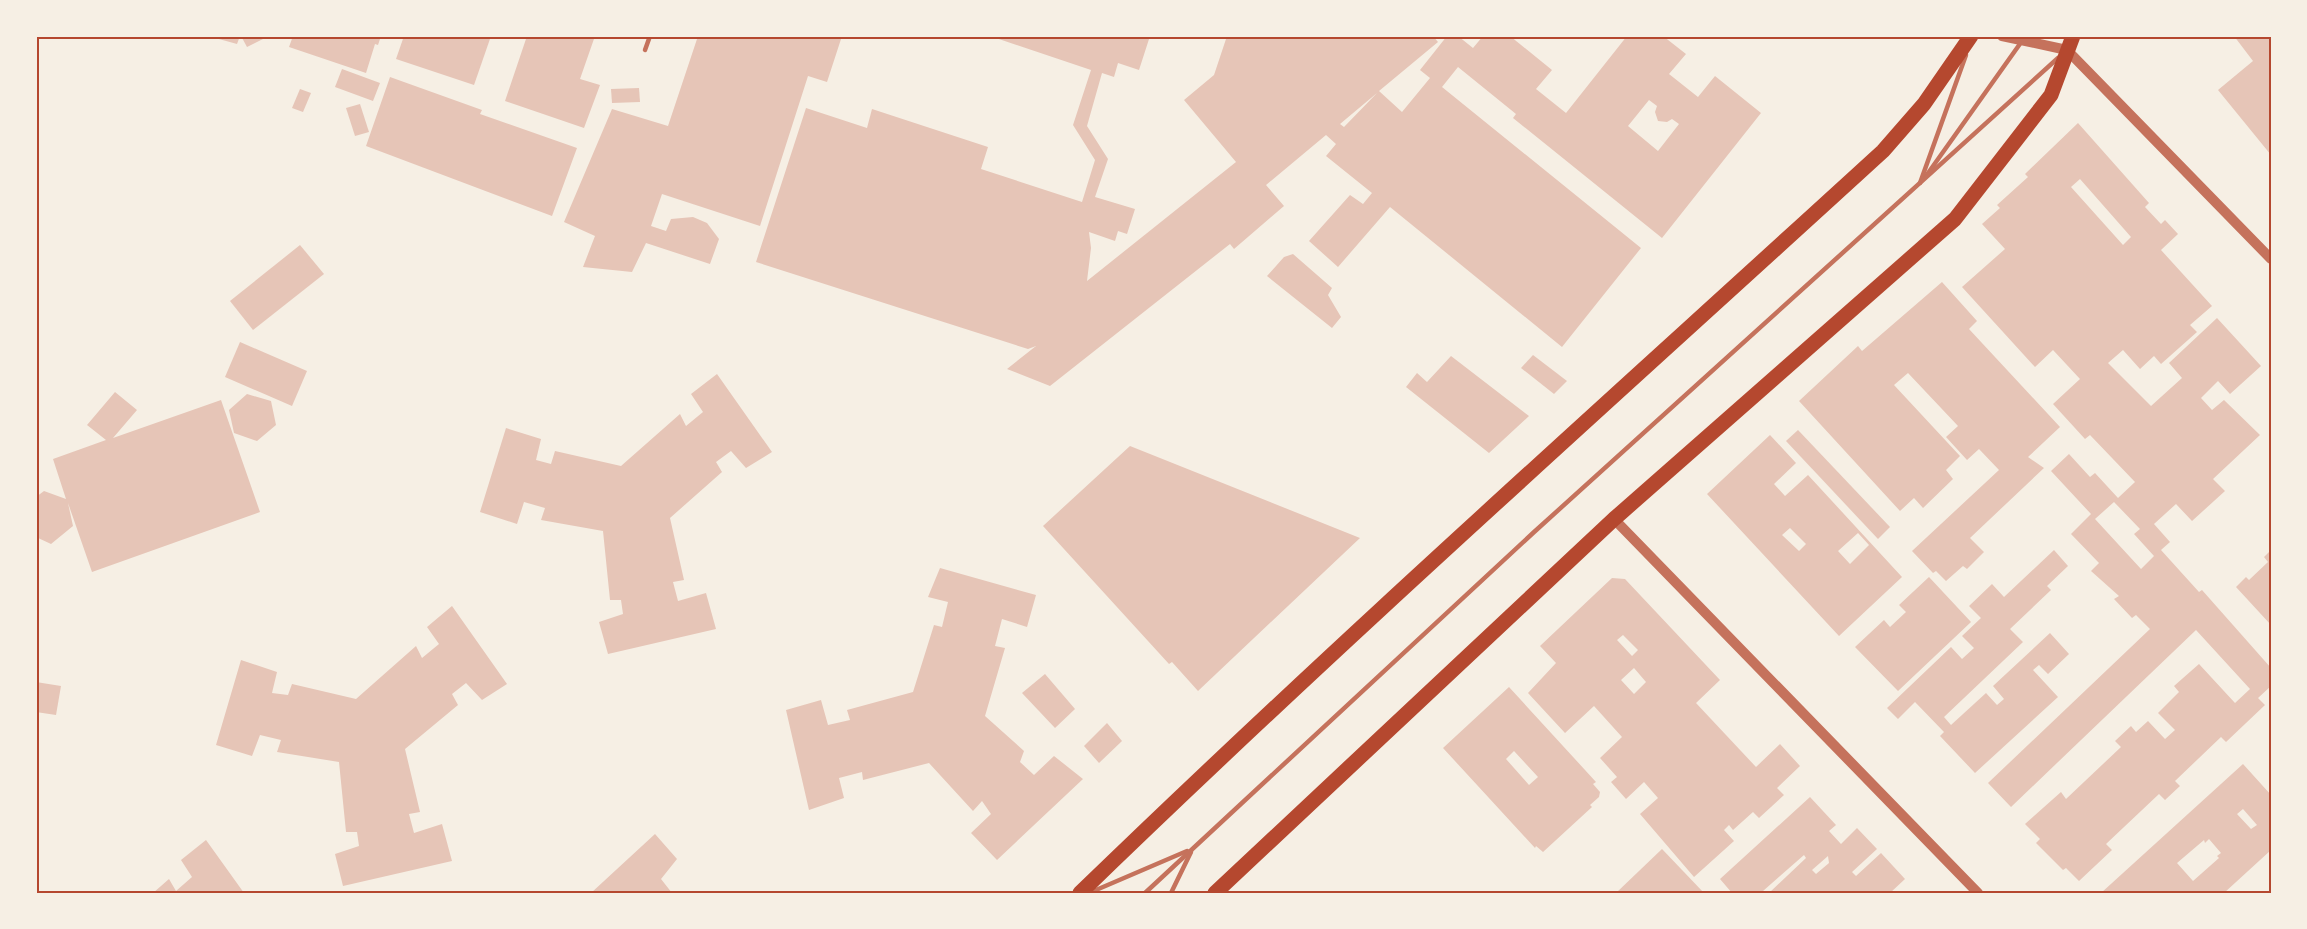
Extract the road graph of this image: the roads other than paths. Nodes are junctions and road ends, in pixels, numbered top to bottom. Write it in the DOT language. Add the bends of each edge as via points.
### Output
graph roads {
  1 [pos="650,36"];
  2 [pos="1972,36"];
  3 [pos="2002,36"];
  4 [pos="2024,38"];
  5 [pos="2070,43"];
  6 [pos="645,50"];
  7 [pos="1919,185"];
  8 [pos="2271,259"];
  9 [pos="1614,519"];
  10 [pos="1192,849"];
  11 [pos="1080,893"];
  12 [pos="1089,893"];
  13 [pos="1144,893"];
  14 [pos="1171,893"];
  15 [pos="1215,893"];
  16 [pos="1978,893"];
  1 -- 6 [label="lane"];
  2 -- 7 [label="lane"];
  2 -- 11 [label="main road" via="1924,104 1883,151"];
  3 -- 4 [label="street"];
  4 -- 5 [label="street"];
  4 -- 7 [label="lane"];
  5 -- 7 [label="lane"];
  5 -- 8 [label="street"];
  5 -- 9 [label="main road" via="2051,95 1955,219"];
  7 -- 10 [label="lane" via="1533,533"];
  9 -- 15 [label="main road"];
  9 -- 16 [label="street"];
  10 -- 12 [label="lane"];
  10 -- 13 [label="lane"];
  10 -- 14 [label="lane"];
}
